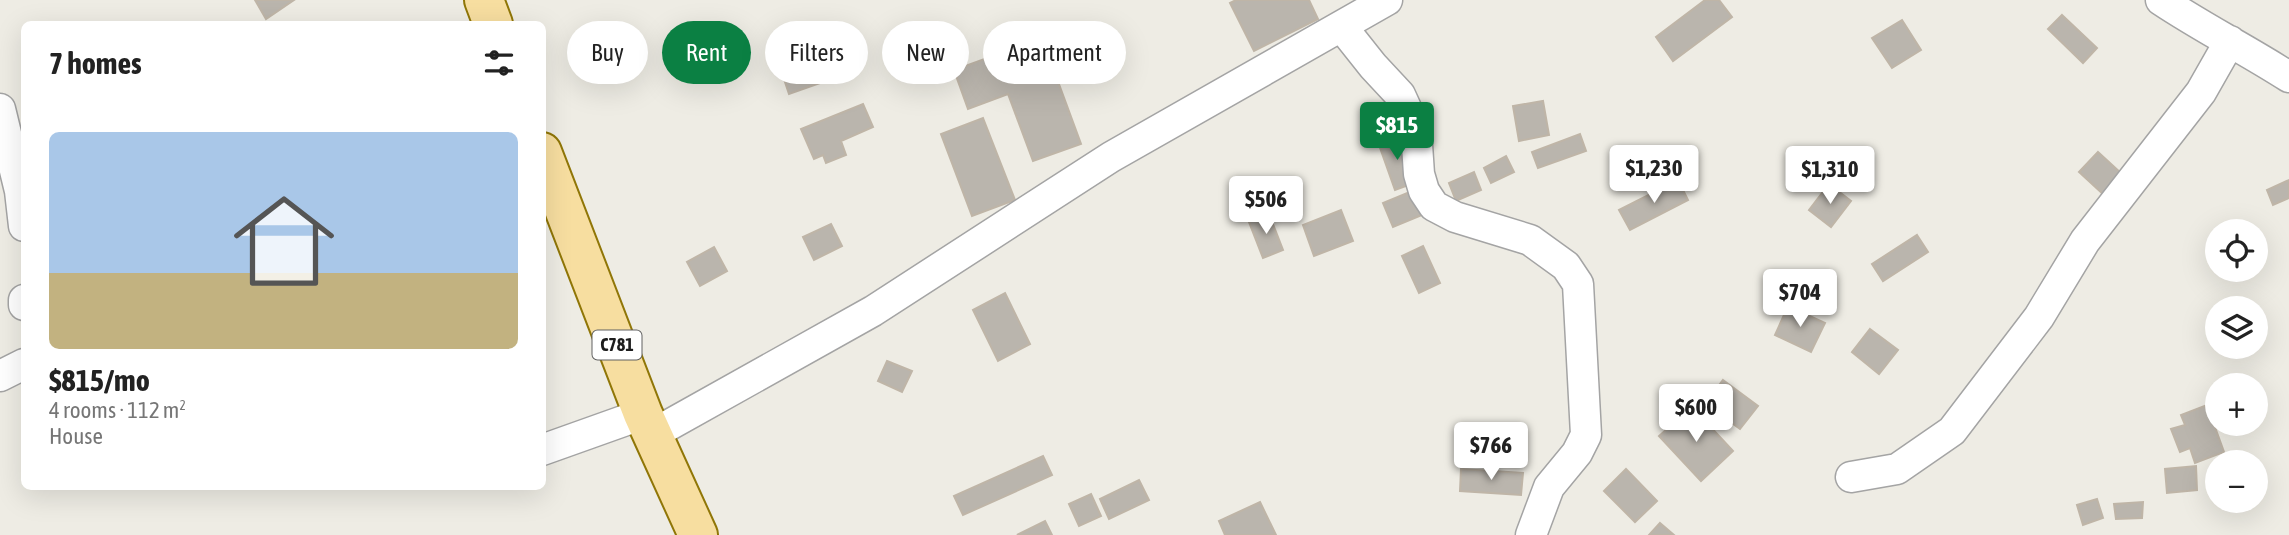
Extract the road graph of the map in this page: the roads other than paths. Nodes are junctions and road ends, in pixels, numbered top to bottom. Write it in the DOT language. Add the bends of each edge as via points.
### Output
graph roads {
  1 [pos="484,0"];
  2 [pos="1387,0"];
  3 [pos="2161,0"];
  4 [pos="492,21"];
  5 [pos="1342,27"];
  6 [pos="2230,41"];
  7 [pos="2289,78"];
  8 [pos="0,109"];
  9 [pos="546,162"];
  10 [pos="21,200"];
  11 [pos="21,366"];
  12 [pos="0,376"];
  13 [pos="648,424"];
  14 [pos="546,449"];
  15 [pos="1851,477"];
  16 [pos="698,535"];
  17 [pos="1531,535"];
  1 -- 4 [label="main road"];
  2 -- 5 [label="street"];
  3 -- 6 [label="street"];
  5 -- 13 [label="street" via="1111,157 873,311"];
  5 -- 17 [label="street" via="1400,95 1416,130 1424,191 1434,206 1530,240 1566,266 1578,284 1586,435 1549,487"];
  6 -- 7 [label="street"];
  6 -- 15 [label="street" via="2201,92 2085,241 2039,317 1952,431 1897,469"];
  8 -- 10 [label="street"];
  9 -- 13 [label="main road, C781"];
  11 -- 12 [label="street"];
  13 -- 14 [label="street"];
  13 -- 16 [label="main road, C781"];
}
